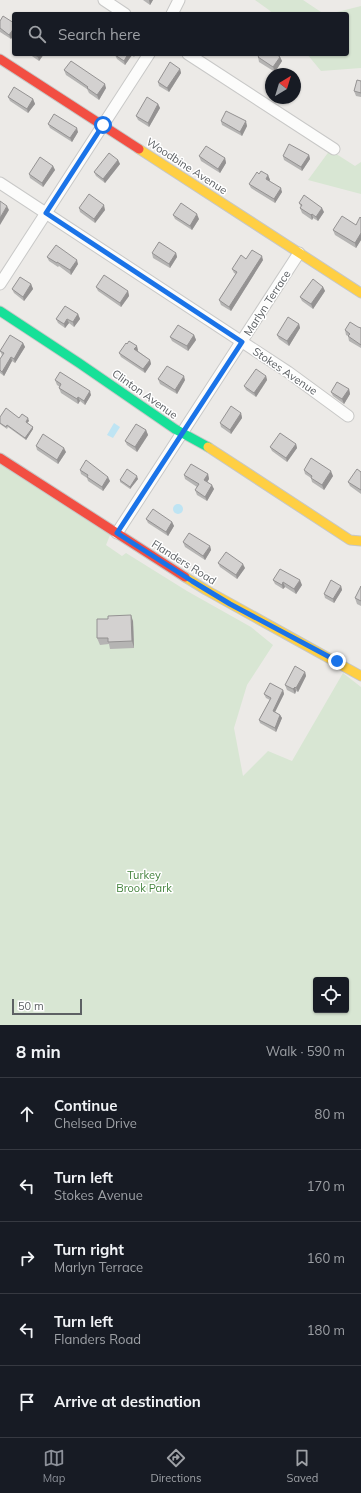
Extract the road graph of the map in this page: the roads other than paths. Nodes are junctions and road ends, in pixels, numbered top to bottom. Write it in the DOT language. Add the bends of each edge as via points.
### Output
graph roads {
  1 [pos="104,0"];
  2 [pos="179,0"];
  3 [pos="122,12"];
  4 [pos="173,12"];
  5 [pos="148,56"];
  6 [pos="191,56"];
  7 [pos="0,59"];
  8 [pos="103,125"];
  9 [pos="334,148"];
  10 [pos="0,183"];
  11 [pos="46,213"];
  12 [pos="299,253"];
  13 [pos="0,284"];
  14 [pos="361,293"];
  15 [pos="0,312"];
  16 [pos="242,342"];
  17 [pos="348,416"];
  18 [pos="183,433"];
  19 [pos="0,458"];
  20 [pos="117,533"];
  21 [pos="361,541"];
  22 [pos="361,676"];
  1 -- 3 [label="street"];
  2 -- 4 [label="street"];
  5 -- 8 [label="street"];
  6 -- 9 [label="street"];
  7 -- 8 [label="street, Woodbine Avenue"];
  8 -- 11 [label="street"];
  8 -- 12 [label="street, Woodbine Avenue"];
  10 -- 11 [label="street, Stokes Avenue"];
  11 -- 13 [label="street"];
  11 -- 16 [label="street, Stokes Avenue"];
  12 -- 14 [label="street, Woodbine Avenue"];
  12 -- 16 [label="street, Marlyn Terrace"];
  15 -- 18 [label="street, Clinton Avenue"];
  16 -- 17 [label="street, Stokes Avenue"];
  16 -- 18 [label="street, Marlyn Terrace"];
  18 -- 20 [label="street, Marlyn Terrace"];
  18 -- 21 [label="street, Clinton Avenue" via="350,540"];
  19 -- 20 [label="street, Flanders Road"];
  20 -- 22 [label="street, Flanders Road" via="212,594"];
}
